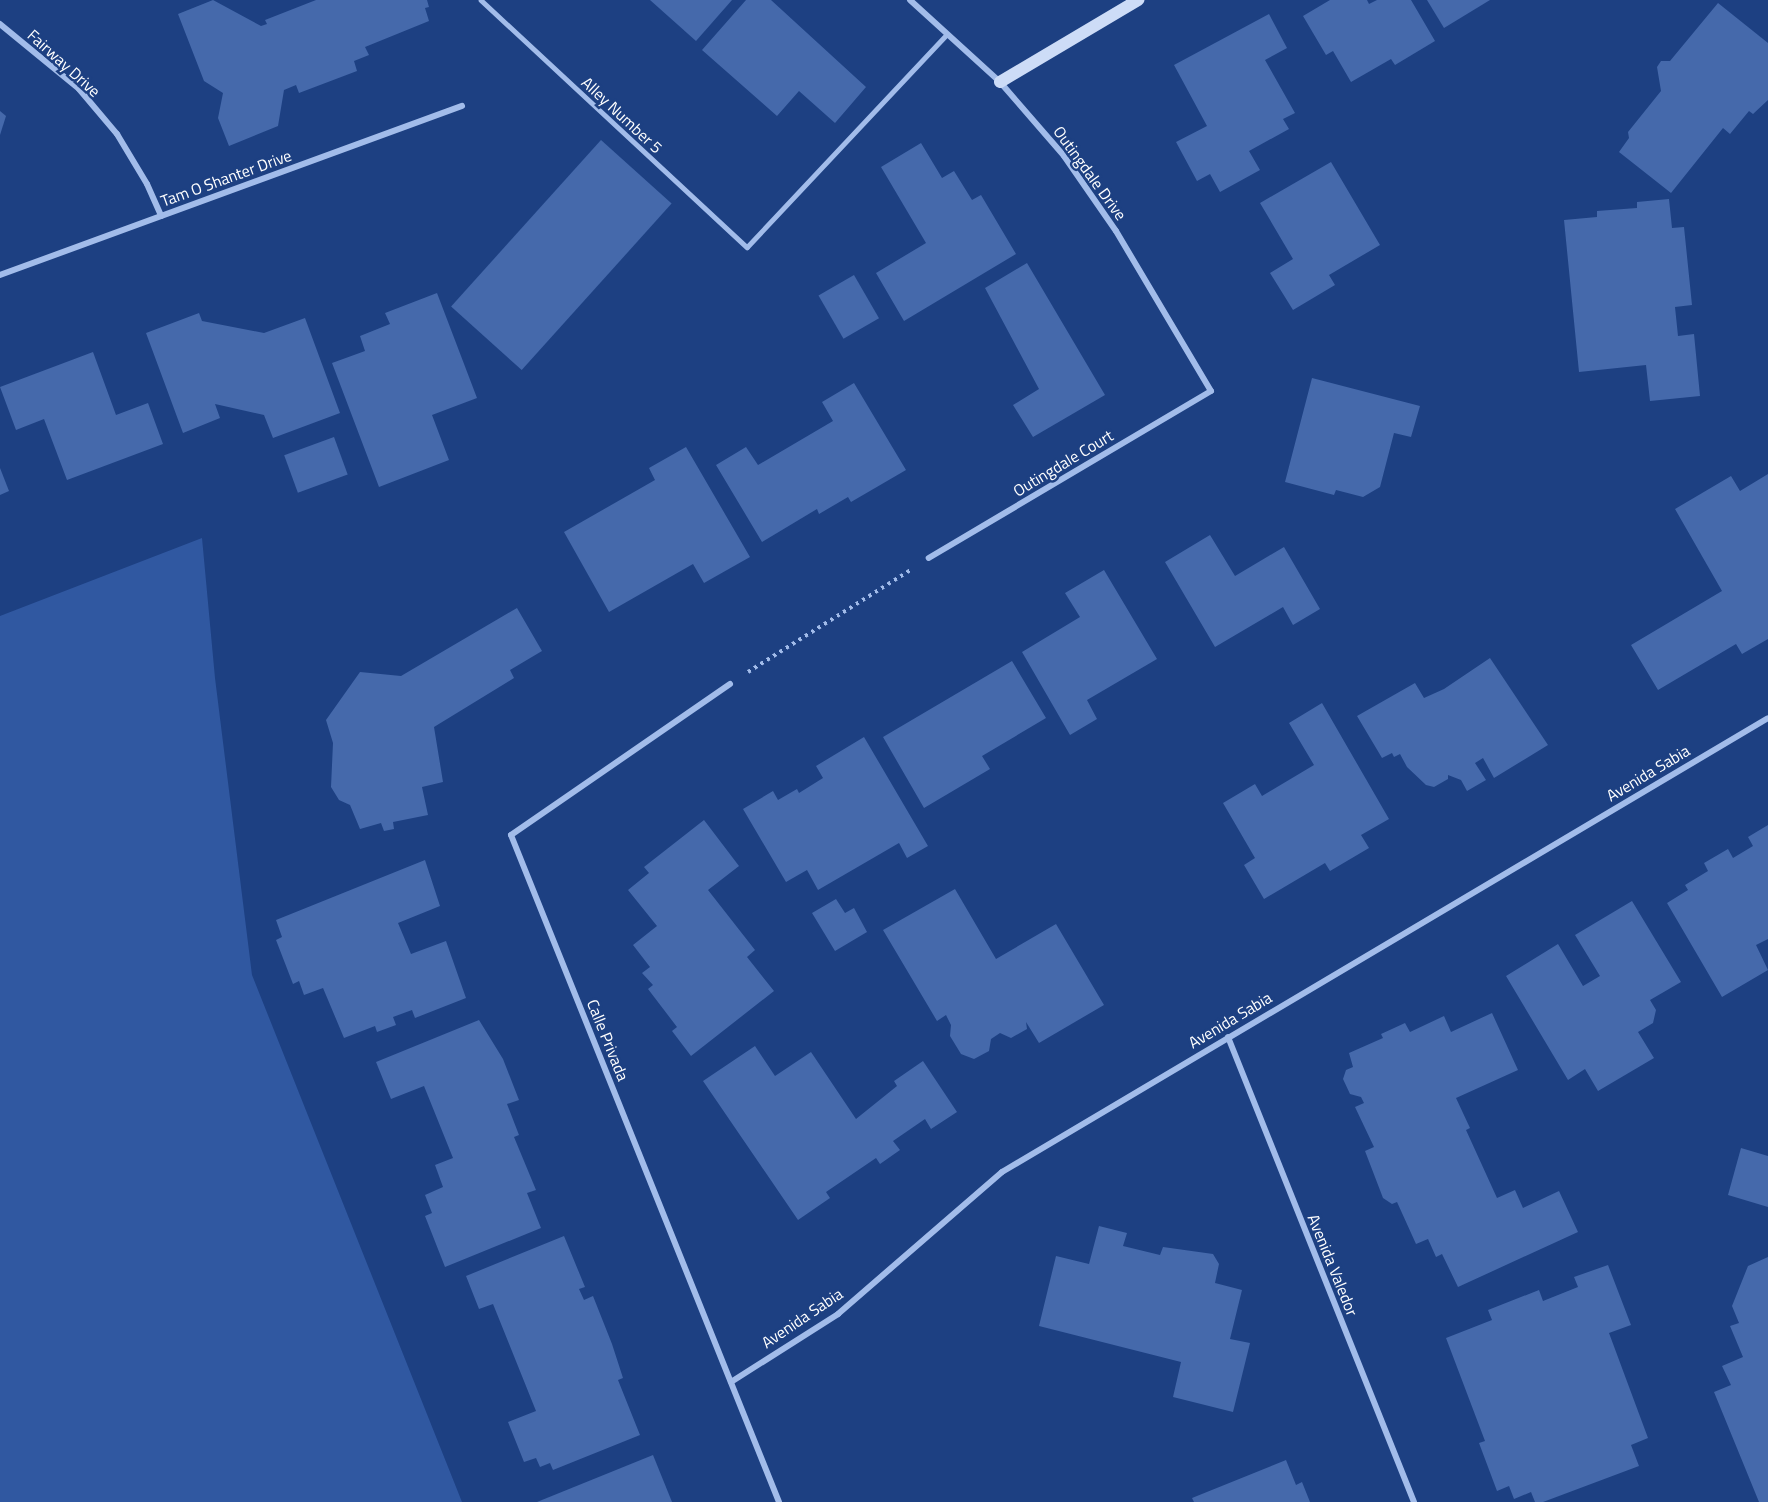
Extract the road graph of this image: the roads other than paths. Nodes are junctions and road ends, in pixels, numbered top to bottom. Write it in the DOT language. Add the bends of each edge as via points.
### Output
graph roads {
  1 [pos="481,0"];
  2 [pos="910,0"];
  3 [pos="1138,0"];
  4 [pos="0,24"];
  5 [pos="947,34"];
  6 [pos="1000,82"];
  7 [pos="462,106"];
  8 [pos="161,216"];
  9 [pos="0,275"];
  10 [pos="1211,391"];
  11 [pos="929,558"];
  12 [pos="730,684"];
  13 [pos="1768,718"];
  14 [pos="1228,1037"];
  15 [pos="731,1382"];
  16 [pos="779,1502"];
  17 [pos="1414,1502"];
  1 -- 5 [label="lane, Alley Number 5" via="747,247"];
  2 -- 5 [label="street, Outingdale Drive"];
  3 -- 6 [label="street"];
  4 -- 8 [label="street, Fairway Drive" via="79,89 117,134"];
  5 -- 6 [label="street, Outingdale Drive"];
  6 -- 10 [label="street, Outingdale Drive" via="1064,156 1116,231"];
  7 -- 8 [label="street, Tam O Shanter Drive"];
  8 -- 9 [label="street, Tam O Shanter Drive"];
  10 -- 11 [label="street, Outingdale Court"];
  12 -- 15 [label="street, Calle Privada" via="511,835"];
  13 -- 14 [label="street, Avenida Sabia"];
  14 -- 15 [label="street, Avenida Sabia" via="1002,1172 838,1314"];
  14 -- 17 [label="street, Avenida Valedor"];
  15 -- 16 [label="street, Calle Privada"];
}
